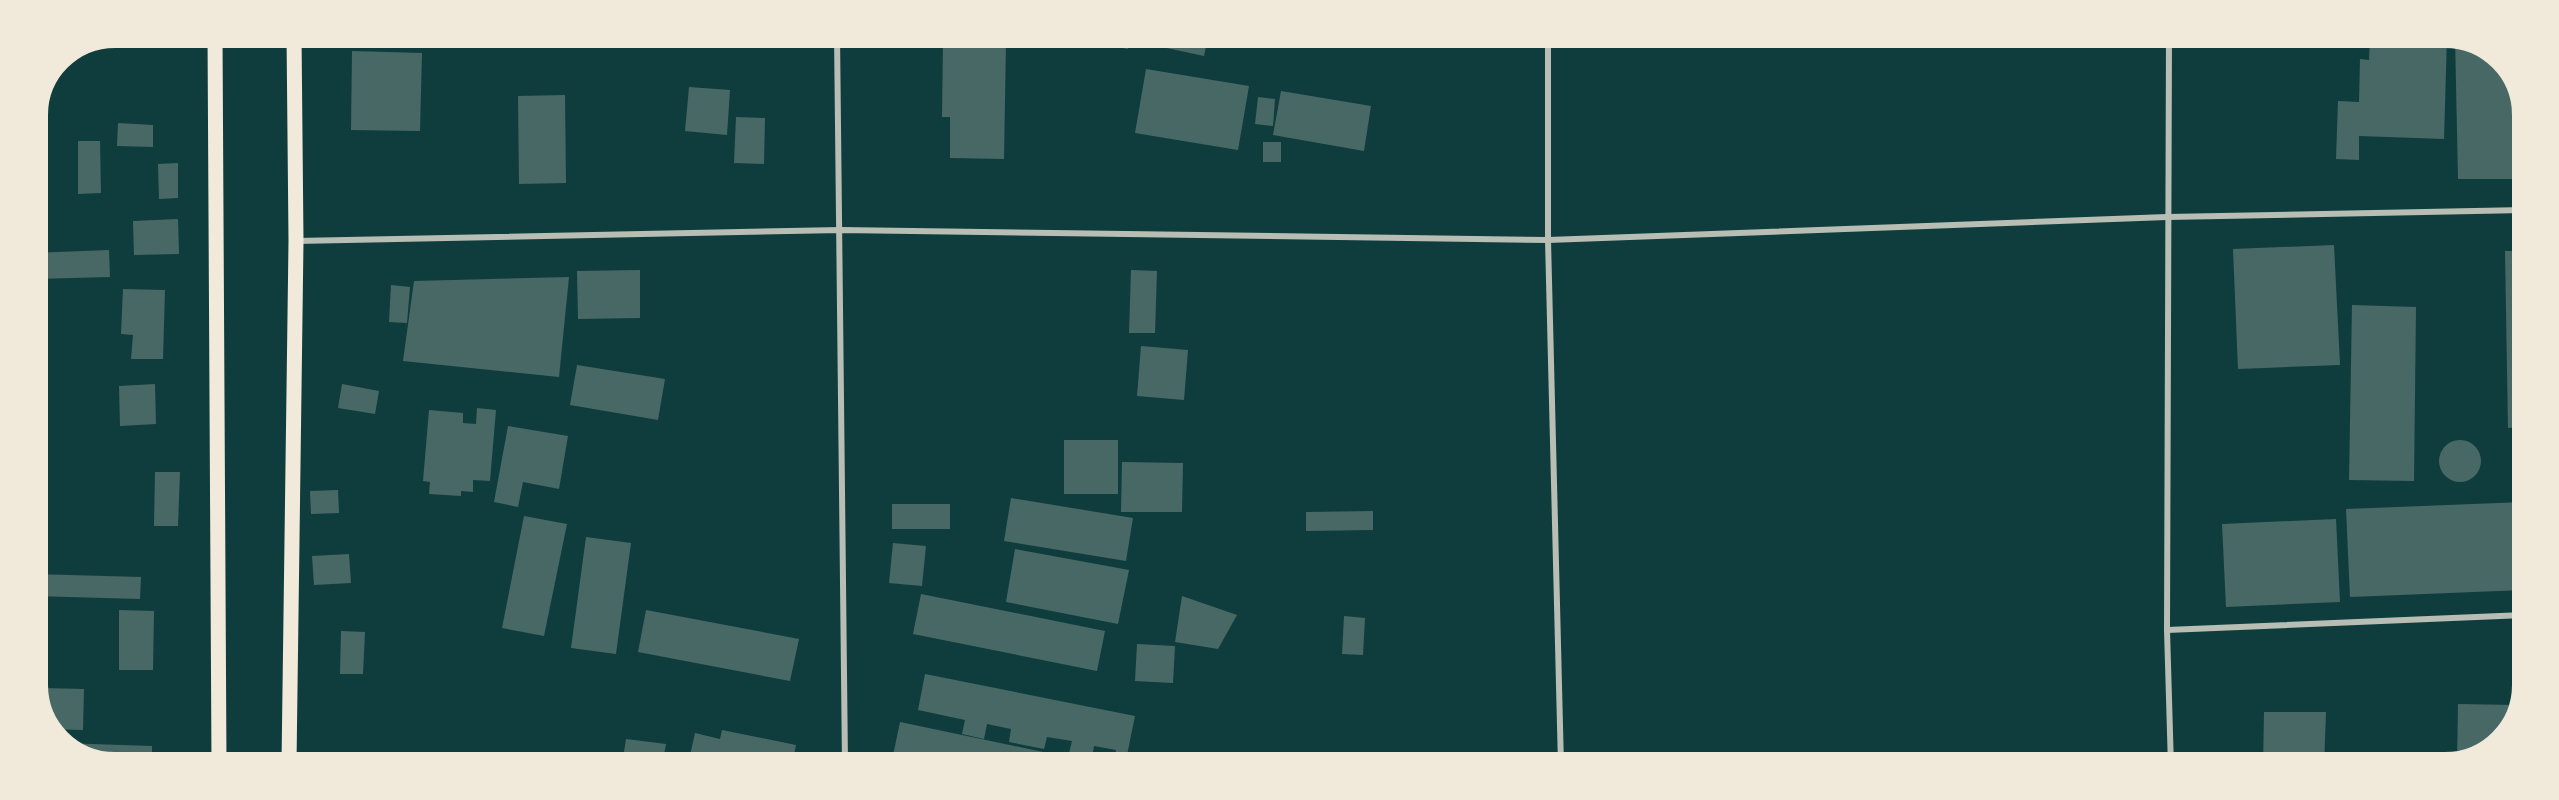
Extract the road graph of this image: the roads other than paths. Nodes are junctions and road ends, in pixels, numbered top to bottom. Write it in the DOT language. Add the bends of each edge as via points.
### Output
graph roads {
  1 [pos="215,43"];
  2 [pos="294,43"];
  3 [pos="837,43"];
  4 [pos="1548,43"];
  5 [pos="2169,43"];
  6 [pos="2515,210"];
  7 [pos="2167,217"];
  8 [pos="840,230"];
  9 [pos="1548,240"];
  10 [pos="296,241"];
  11 [pos="2516,615"];
  12 [pos="2167,630"];
  13 [pos="219,756"];
  14 [pos="290,756"];
  15 [pos="844,756"];
  16 [pos="1561,756"];
  17 [pos="2171,756"];
  1 -- 13 [label="main road"];
  2 -- 10 [label="main road"];
  3 -- 8 [label="street"];
  4 -- 9 [label="street"];
  5 -- 7 [label="street"];
  6 -- 7 [label="street"];
  7 -- 9 [label="street"];
  7 -- 12 [label="street"];
  8 -- 9 [label="street"];
  8 -- 10 [label="street"];
  8 -- 15 [label="street"];
  9 -- 16 [label="street"];
  10 -- 14 [label="main road"];
  11 -- 12 [label="street"];
  12 -- 17 [label="street"];
}
